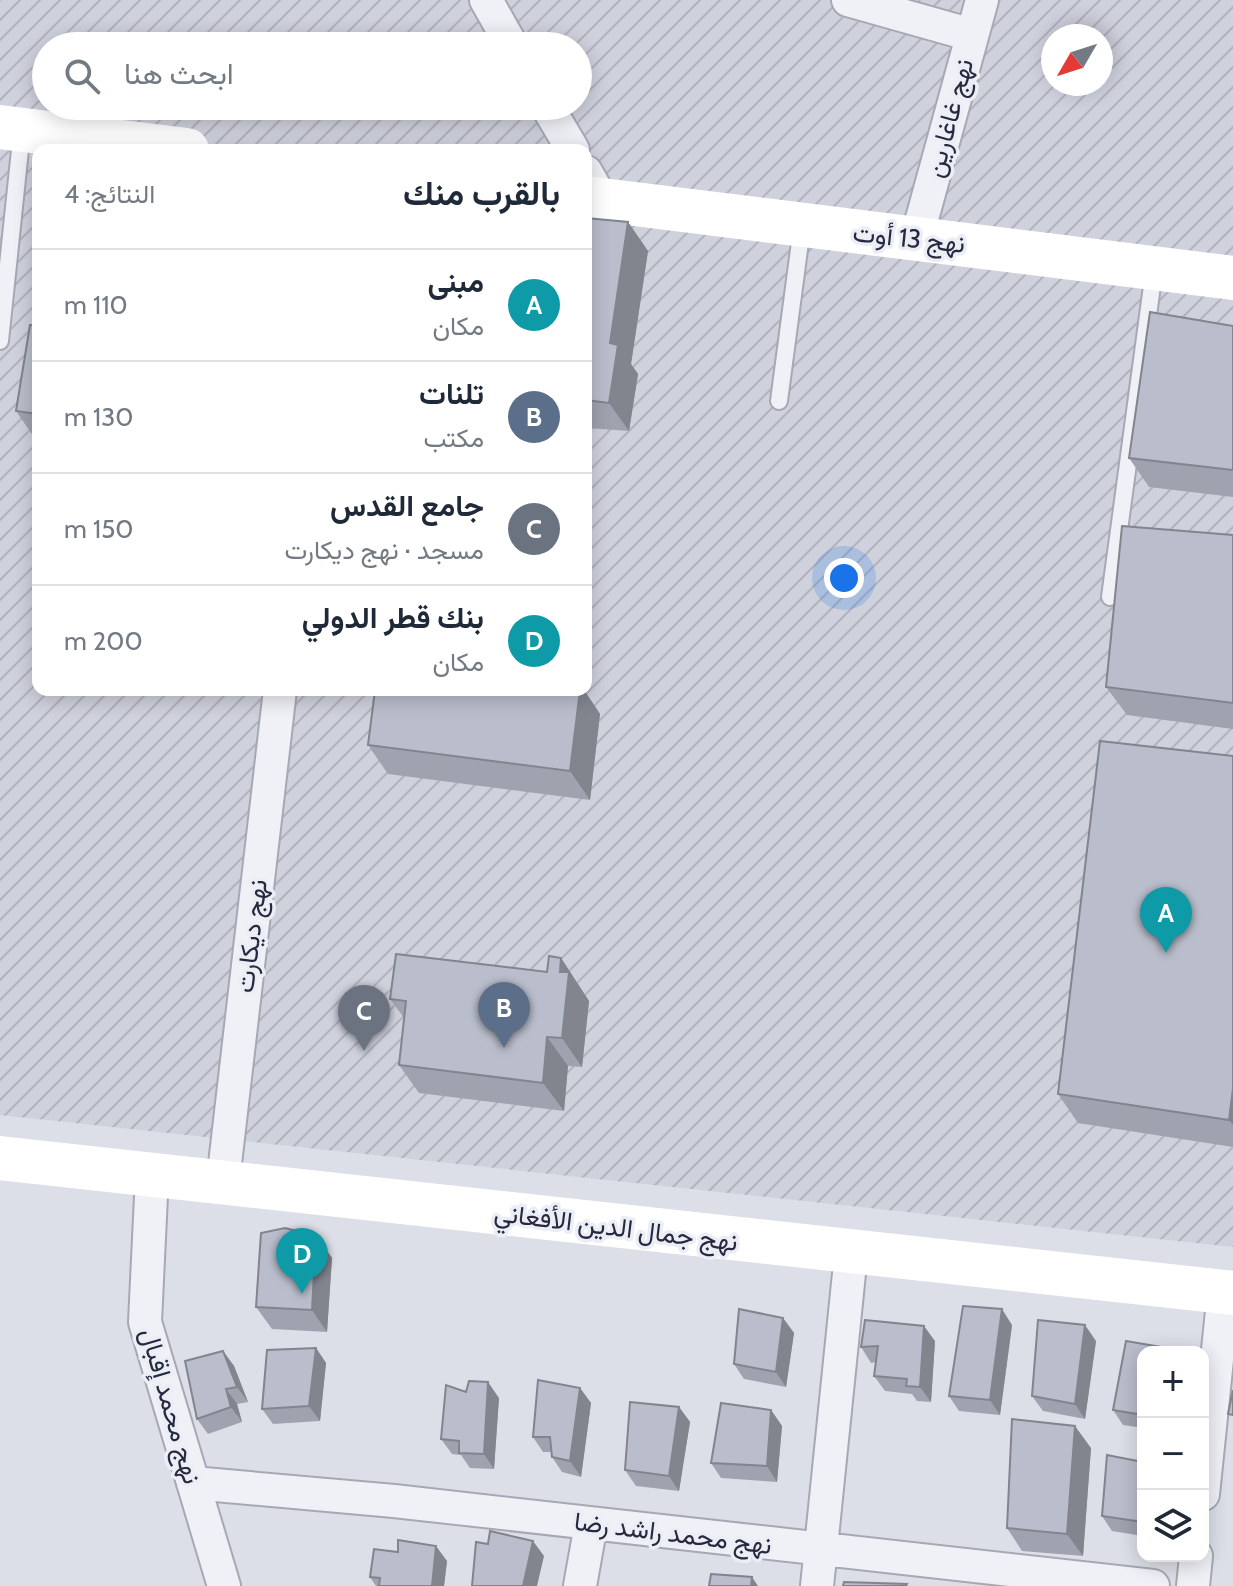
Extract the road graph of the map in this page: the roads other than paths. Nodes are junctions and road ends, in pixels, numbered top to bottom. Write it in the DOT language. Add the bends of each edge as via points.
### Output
graph roads {
  1 [pos="486,0"];
  2 [pos="848,0"];
  3 [pos="982,0"];
  4 [pos="504,32"];
  5 [pos="972,35"];
  6 [pos="555,120"];
  7 [pos="11,128"];
  8 [pos="139,144"];
  9 [pos="569,144"];
  10 [pos="592,190"];
  11 [pos="802,227"];
  12 [pos="917,237"];
  13 [pos="1154,270"];
  14 [pos="1233,278"];
  15 [pos="0,341"];
  16 [pos="779,401"];
  17 [pos="1110,597"];
  18 [pos="279,696"];
  19 [pos="0,1158"];
  20 [pos="152,1175"];
  21 [pos="223,1181"];
  22 [pos="851,1254"];
  23 [pos="1229,1292"];
  24 [pos="193,1483"];
  25 [pos="1204,1490"];
  26 [pos="591,1524"];
  27 [pos="821,1550"];
  28 [pos="1195,1562"];
  29 [pos="1042,1581"];
  30 [pos="224,1586"];
  31 [pos="580,1586"];
  32 [pos="817,1586"];
  33 [pos="1153,1586"];
  34 [pos="1193,1586"];
  1 -- 4 [label="street"];
  2 -- 5 [label="street"];
  3 -- 5 [label="street, نهج غاغارين"];
  5 -- 12 [label="street, نهج غاغارين"];
  6 -- 9 [label="street"];
  7 -- 8 [label="main road"];
  7 -- 15 [label="lane"];
  10 -- 11 [label="main road, نهج 13 أوت"];
  11 -- 12 [label="main road, نهج 13 أوت"];
  11 -- 16 [label="lane"];
  12 -- 13 [label="main road, نهج 13 أوت"];
  13 -- 14 [label="main road, نهج 13 أوت"];
  13 -- 17 [label="lane"];
  18 -- 21 [label="street, نهج ديكارت"];
  19 -- 20 [label="main road, نهج جمال الدين الأفغاني"];
  20 -- 21 [label="main road, نهج جمال الدين الأفغاني"];
  20 -- 24 [label="street, نهج محمد إقبال" via="145,1322"];
  21 -- 22 [label="main road, نهج جمال الدين الأفغاني"];
  22 -- 23 [label="main road, نهج جمال الدين الأفغاني"];
  22 -- 27 [label="street"];
  23 -- 25 [label="street"];
  24 -- 26 [label="street, نهج محمد راشد رضا"];
  24 -- 30 [label="street, نهج محمد إقبال"];
  26 -- 27 [label="street, نهج محمد راشد رضا"];
  26 -- 31 [label="street"];
  27 -- 29 [label="street, نهج محمد راشد رضا"];
  27 -- 32 [label="street"];
  28 -- 34 [label="street"];
  29 -- 33 [label="street, نهج محمد راشد رضا"];
}
